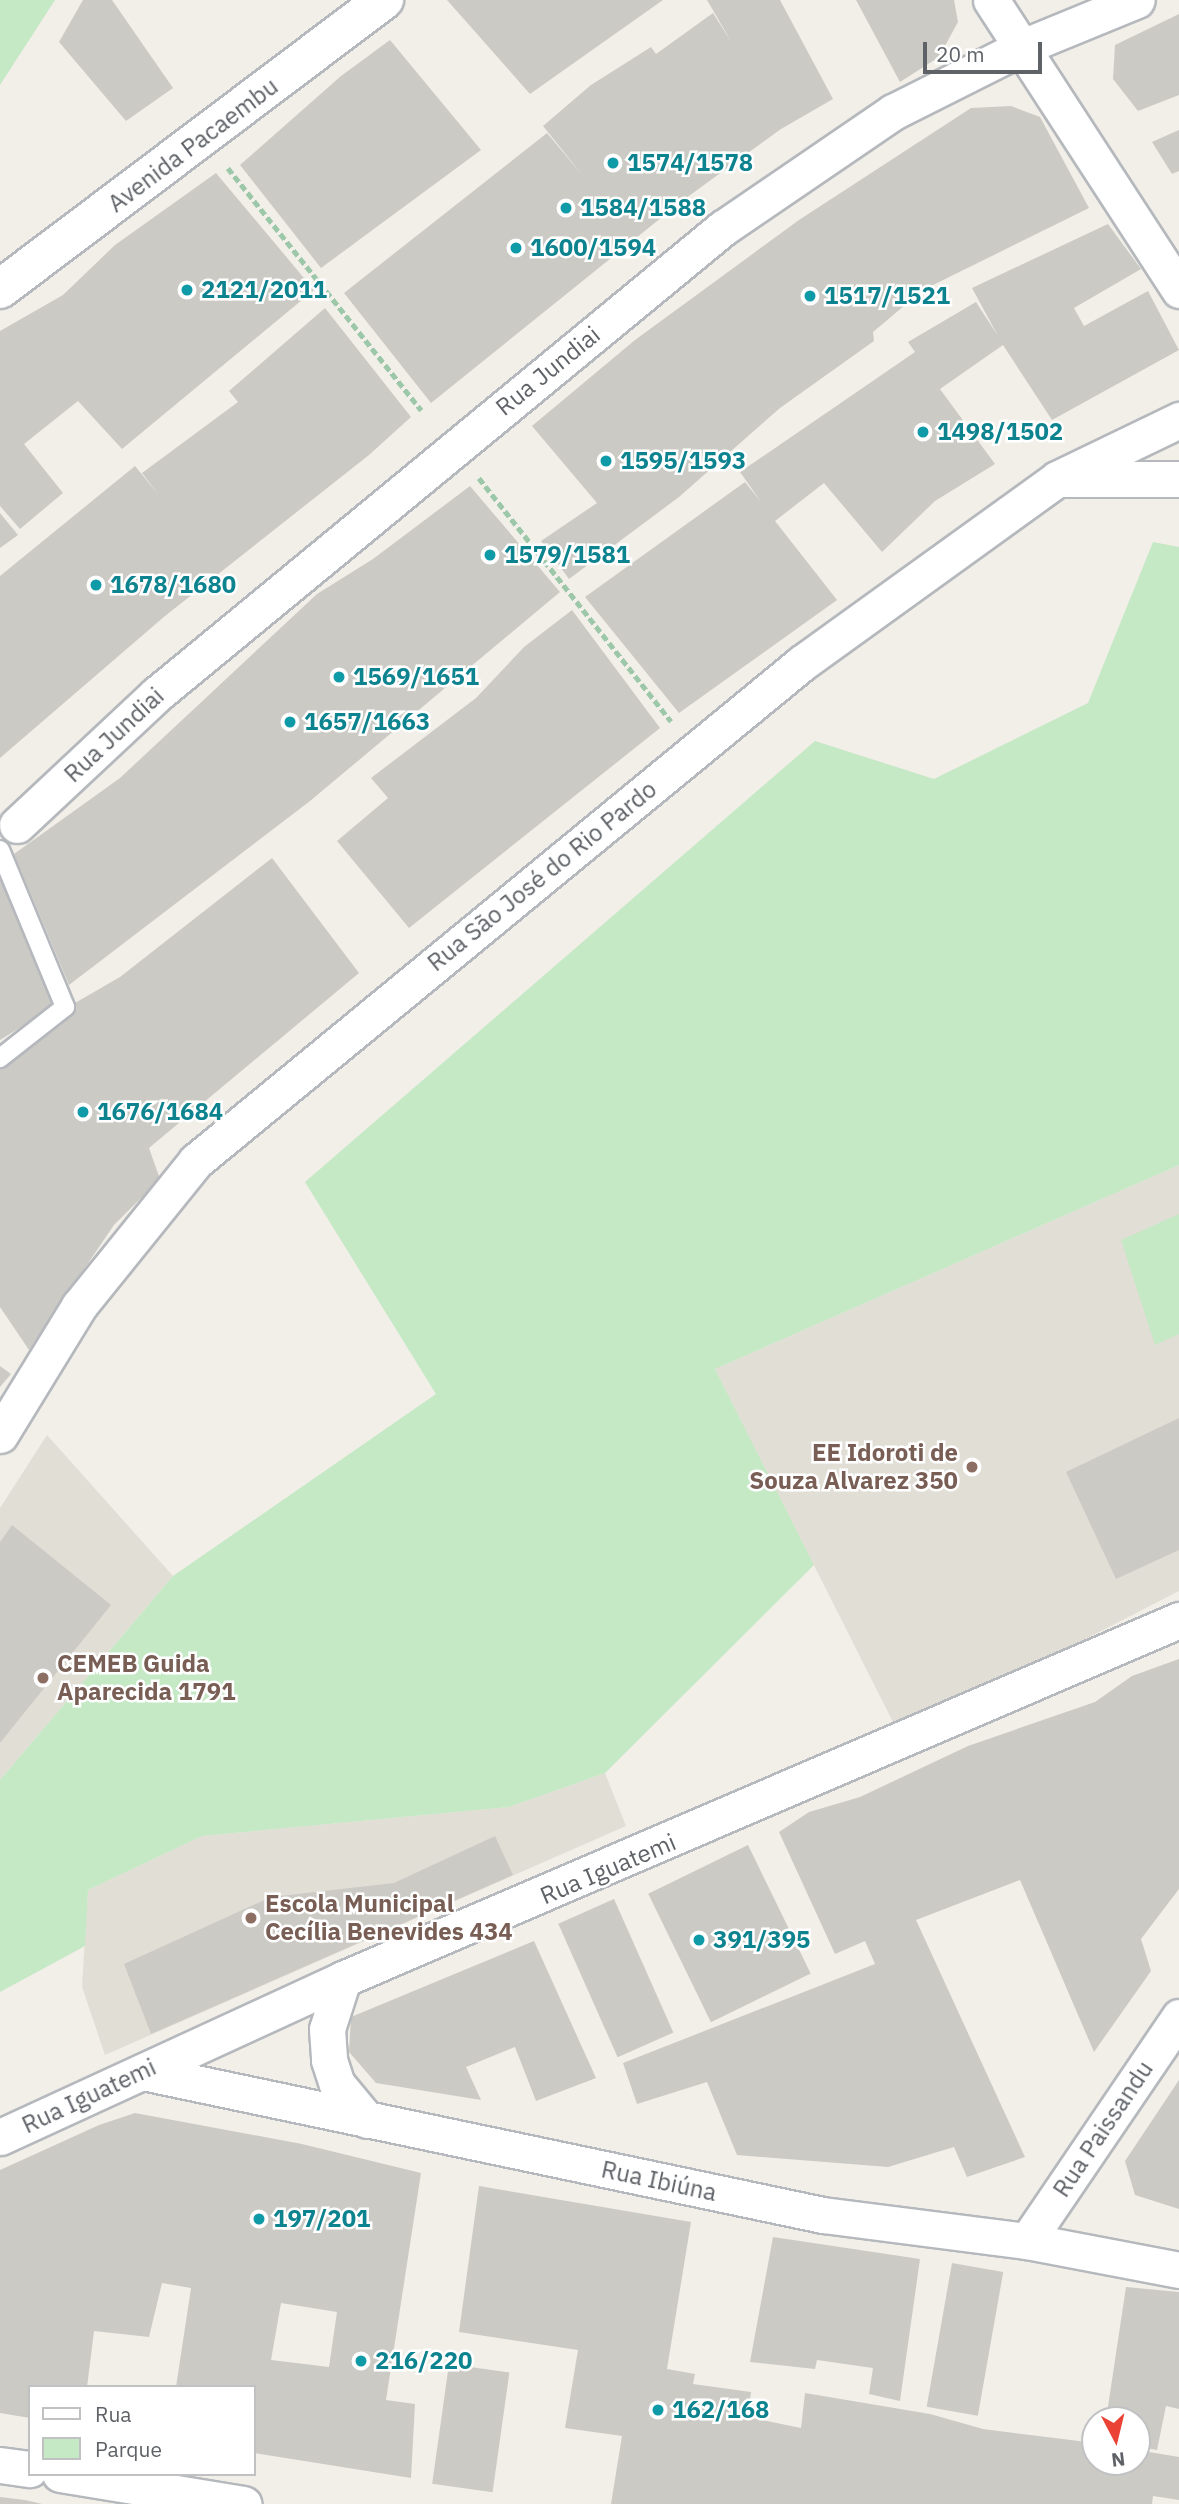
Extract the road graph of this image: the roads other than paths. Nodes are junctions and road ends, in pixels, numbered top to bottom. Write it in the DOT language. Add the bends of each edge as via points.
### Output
graph roads {
  1 [pos="384,0"];
  2 [pos="991,0"];
  3 [pos="1137,0"];
  4 [pos="1020,48"];
  5 [pos="0,289"];
  6 [pos="1179,290"];
  7 [pos="1179,420"];
  8 [pos="1057,479"];
  9 [pos="1179,479"];
  10 [pos="4,837"];
  11 [pos="0,1058"];
  12 [pos="0,1435"];
  13 [pos="1179,1620"];
  14 [pos="343,1979"];
  15 [pos="1179,2017"];
  16 [pos="142,2072"];
  17 [pos="368,2120"];
  18 [pos="0,2137"];
  19 [pos="1027,2241"];
  20 [pos="1179,2270"];
  21 [pos="0,2465"];
  22 [pos="28,2469"];
  23 [pos="72,2476"];
  24 [pos="244,2504"];
  1 -- 5 [label="main road, Avenida Pacaembu"];
  2 -- 4 [label="street"];
  3 -- 4 [label="street, Rua Jundiai"];
  4 -- 6 [label="street"];
  4 -- 10 [label="street, Rua Jundiai" via="893,112 723,228 157,694"];
  7 -- 8 [label="street, Rua São José do Rio Pardo"];
  8 -- 9 [label="street"];
  8 -- 12 [label="street, Rua São José do Rio Pardo" via="802,663 195,1161 79,1306"];
  10 -- 11 [label="lane" via="65,1007"];
  13 -- 14 [label="street, Rua Iguatemi"];
  14 -- 16 [label="street, Rua Iguatemi"];
  14 -- 17 [label="street" via="327,2029 329,2060 337,2084"];
  15 -- 19 [label="street, Rua Paissandu"];
  16 -- 17 [label="street, Rua Ibiúna"];
  16 -- 18 [label="street, Rua Iguatemi"];
  17 -- 19 [label="street, Rua Ibiúna" via="823,2215"];
  19 -- 20 [label="street, Rua Ibiúna"];
  21 -- 22 [label="street"];
  23 -- 24 [label="street"];
}
